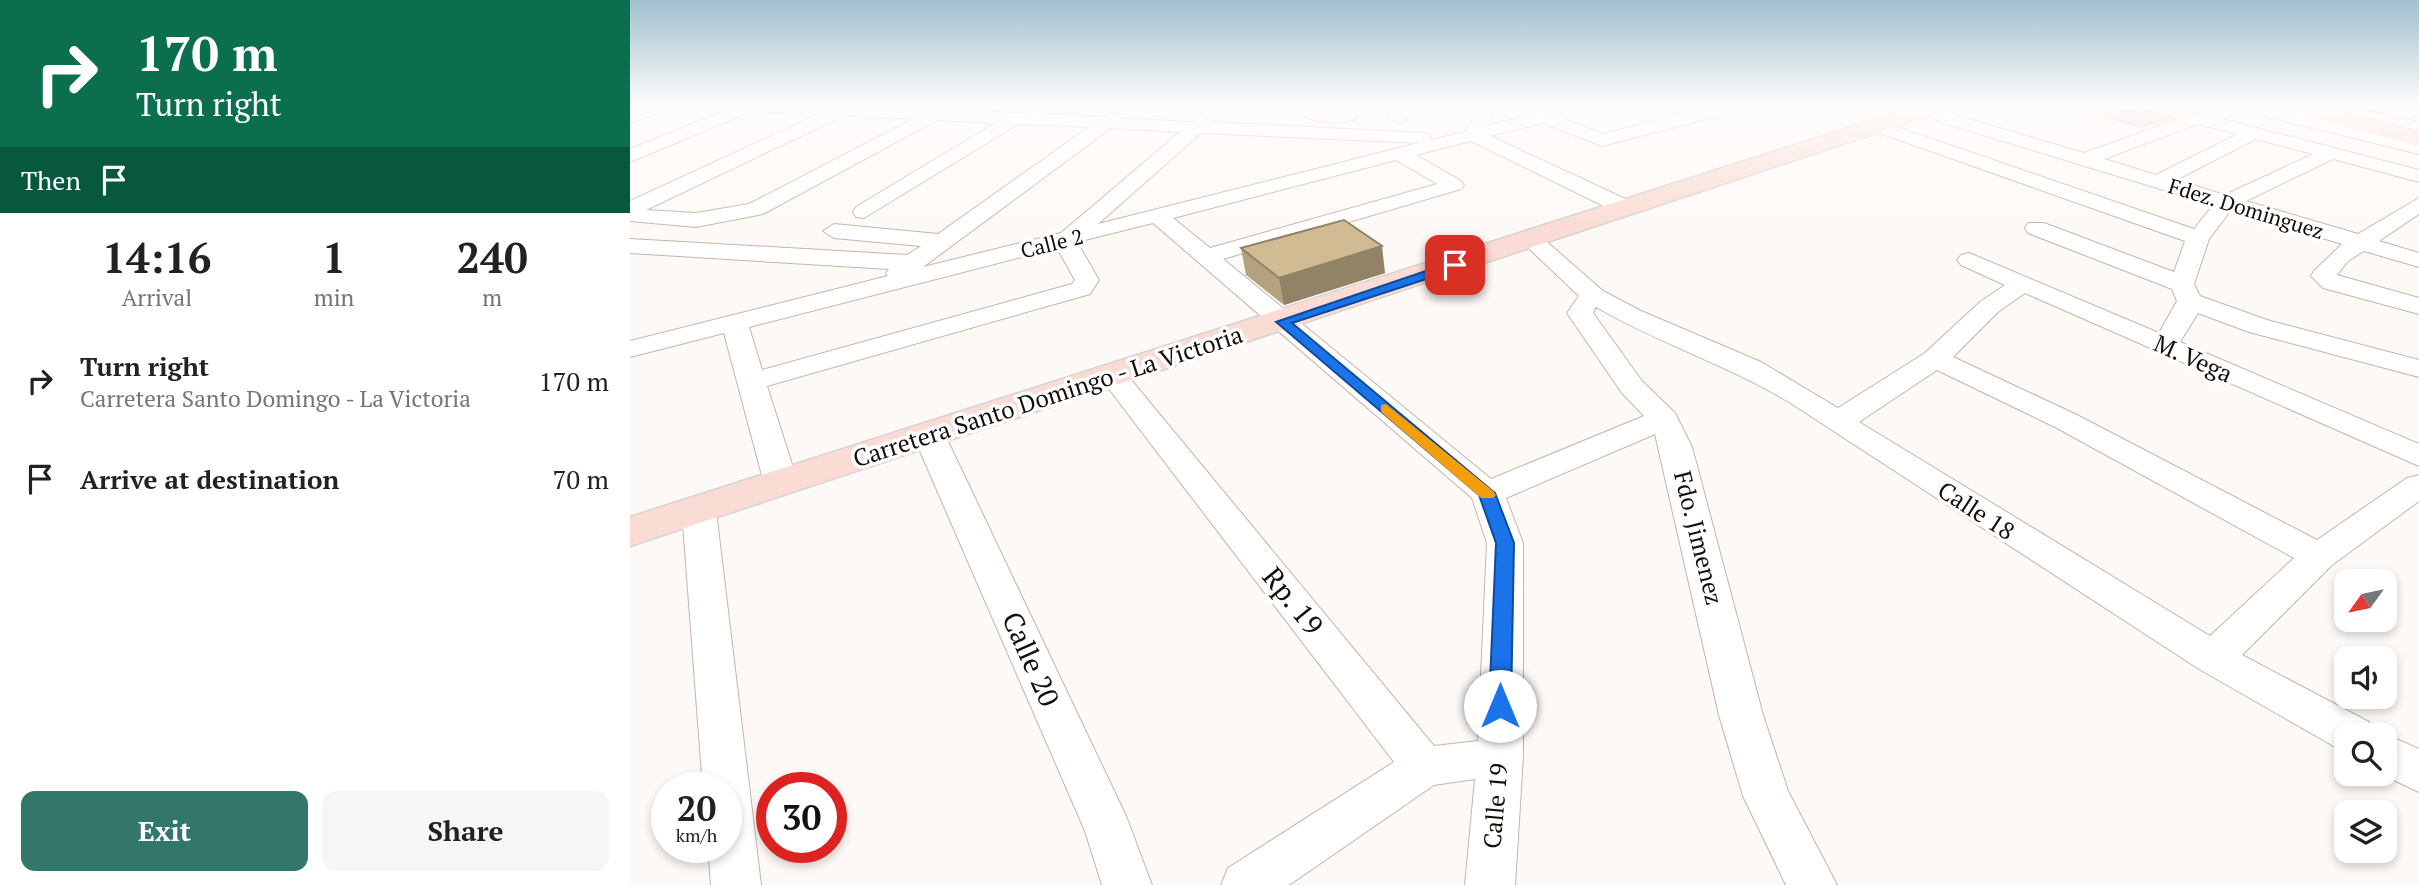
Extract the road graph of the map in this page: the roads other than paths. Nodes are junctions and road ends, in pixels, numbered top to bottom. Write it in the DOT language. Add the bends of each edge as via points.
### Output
graph roads {
  1 [pos="656,145"];
  2 [pos="768,145"];
  3 [pos="876,145"];
  4 [pos="971,145"];
  5 [pos="1074,145"];
  6 [pos="1176,145"];
  7 [pos="1434,145"];
  8 [pos="1481,145"];
  9 [pos="1818,145"];
  10 [pos="1932,145"];
  11 [pos="2042,145"];
  12 [pos="2124,145"];
  13 [pos="2229,145"];
  14 [pos="2302,145"];
  15 [pos="2332,153"];
  16 [pos="1399,154"];
  17 [pos="630,156"];
  18 [pos="2084,160"];
  19 [pos="1242,175"];
  20 [pos="2419,176"];
  21 [pos="2157,181"];
  22 [pos="1215,202"];
  23 [pos="2227,202"];
  24 [pos="2419,204"];
  25 [pos="1626,208"];
  26 [pos="630,209"];
  27 [pos="864,212"];
  28 [pos="630,215"];
  29 [pos="1159,217"];
  30 [pos="2391,223"];
  31 [pos="2036,228"];
  32 [pos="2419,231"];
  33 [pos="834,232"];
  34 [pos="2197,238"];
  35 [pos="1531,240"];
  36 [pos="944,241"];
  37 [pos="1065,241"];
  38 [pos="2360,243"];
  39 [pos="630,246"];
  40 [pos="1208,256"];
  41 [pos="1969,260"];
  42 [pos="2419,260"];
  43 [pos="914,263"];
  44 [pos="2022,284"];
  45 [pos="879,285"];
  46 [pos="2186,293"];
  47 [pos="1594,296"];
  48 [pos="2419,306"];
  49 [pos="734,322"];
  50 [pos="1283,322"];
  51 [pos="2163,346"];
  52 [pos="630,349"];
  53 [pos="1935,359"];
  54 [pos="2419,369"];
  55 [pos="1113,376"];
  56 [pos="750,382"];
  57 [pos="1664,419"];
  58 [pos="1841,421"];
  59 [pos="929,435"];
  60 [pos="2419,456"];
  61 [pos="781,483"];
  62 [pos="2419,485"];
  63 [pos="1487,493"];
  64 [pos="699,511"];
  65 [pos="630,532"];
  66 [pos="2319,556"];
  67 [pos="2213,658"];
  68 [pos="2334,725"];
  69 [pos="1500,757"];
  70 [pos="2397,760"];
  71 [pos="1424,767"];
  72 [pos="2419,772"];
  73 [pos="736,885"];
  74 [pos="1127,885"];
  75 [pos="1246,885"];
  76 [pos="1490,885"];
  77 [pos="1812,885"];
  1 -- 17 [label="street"];
  2 -- 26 [label="street"];
  3 -- 28 [label="street" via="755,209 696,220"];
  4 -- 27 [label="street"];
  5 -- 36 [label="street"];
  6 -- 37 [label="street"];
  7 -- 16 [label="street, Calle 2"];
  8 -- 25 [label="street"];
  9 -- 25 [label="main road, Carretera Santo Domingo - La Victoria"];
  10 -- 34 [label="street"];
  11 -- 18 [label="street, Fdez. Dominguez"];
  12 -- 18 [label="street"];
  13 -- 21 [label="street"];
  14 -- 15 [label="street"];
  15 -- 20 [label="street"];
  15 -- 23 [label="street"];
  16 -- 22 [label="street, Calle 2"];
  16 -- 40 [label="street" via="1454,185"];
  18 -- 21 [label="street, Fdez. Dominguez"];
  19 -- 22 [label="street"];
  21 -- 23 [label="street, Fdez. Dominguez"];
  22 -- 29 [label="street, Calle 2"];
  23 -- 34 [label="street"];
  23 -- 38 [label="street, Fdez. Dominguez"];
  24 -- 30 [label="street"];
  25 -- 35 [label="main road, Carretera Santo Domingo - La Victoria"];
  29 -- 37 [label="street, Calle 2"];
  29 -- 40 [label="street"];
  30 -- 32 [label="street"];
  30 -- 38 [label="street"];
  31 -- 46 [label="street"];
  33 -- 36 [label="street"];
  34 -- 46 [label="street"];
  35 -- 47 [label="street"];
  35 -- 50 [label="main road, Carretera Santo Domingo - La Victoria"];
  36 -- 43 [label="street"];
  37 -- 45 [label="street, Calle 2"];
  37 -- 56 [label="street" via="1087,280 1081,289"];
  38 -- 42 [label="street, Fdez. Dominguez"];
  38 -- 48 [label="street" via="2323,276 2332,283"];
  39 -- 43 [label="street"];
  40 -- 50 [label="street"];
  41 -- 44 [label="street, M. Vega"];
  43 -- 45 [label="street"];
  44 -- 51 [label="street, M. Vega"];
  44 -- 53 [label="street" via="1989,307"];
  45 -- 49 [label="street, Calle 2"];
  46 -- 51 [label="street" via="2180,323"];
  46 -- 54 [label="street" via="2258,326"];
  47 -- 57 [label="street, Fdo. Jimenez" via="1580,313 1632,387"];
  47 -- 58 [label="street, Calle 18" via="1751,368"];
  49 -- 52 [label="street, Calle 2"];
  49 -- 56 [label="street"];
  50 -- 55 [label="main road, Carretera Santo Domingo - La Victoria"];
  50 -- 63 [label="street"];
  51 -- 60 [label="street, M. Vega"];
  53 -- 58 [label="street"];
  53 -- 66 [label="street" via="2066,421"];
  55 -- 59 [label="main road, Carretera Santo Domingo - La Victoria"];
  55 -- 71 [label="street, Rp. 19"];
  56 -- 61 [label="street"];
  57 -- 63 [label="street"];
  57 -- 77 [label="street, Fdo. Jimenez" via="1676,447 1741,715 1766,796"];
  58 -- 67 [label="street, Calle 18" via="1963,503"];
  59 -- 61 [label="main road, Carretera Santo Domingo - La Victoria"];
  59 -- 74 [label="street, Calle 20" via="1108,831"];
  61 -- 64 [label="main road, Carretera Santo Domingo - La Victoria"];
  62 -- 66 [label="street"];
  63 -- 69 [label="street, Calle 19" via="1505,543"];
  64 -- 65 [label="main road, Carretera Santo Domingo - La Victoria"];
  64 -- 73 [label="street"];
  66 -- 67 [label="street"];
  67 -- 68 [label="street, Calle 18"];
  69 -- 71 [label="street"];
  69 -- 76 [label="street, Calle 19"];
  70 -- 72 [label="street"];
  71 -- 75 [label="street"];
}
